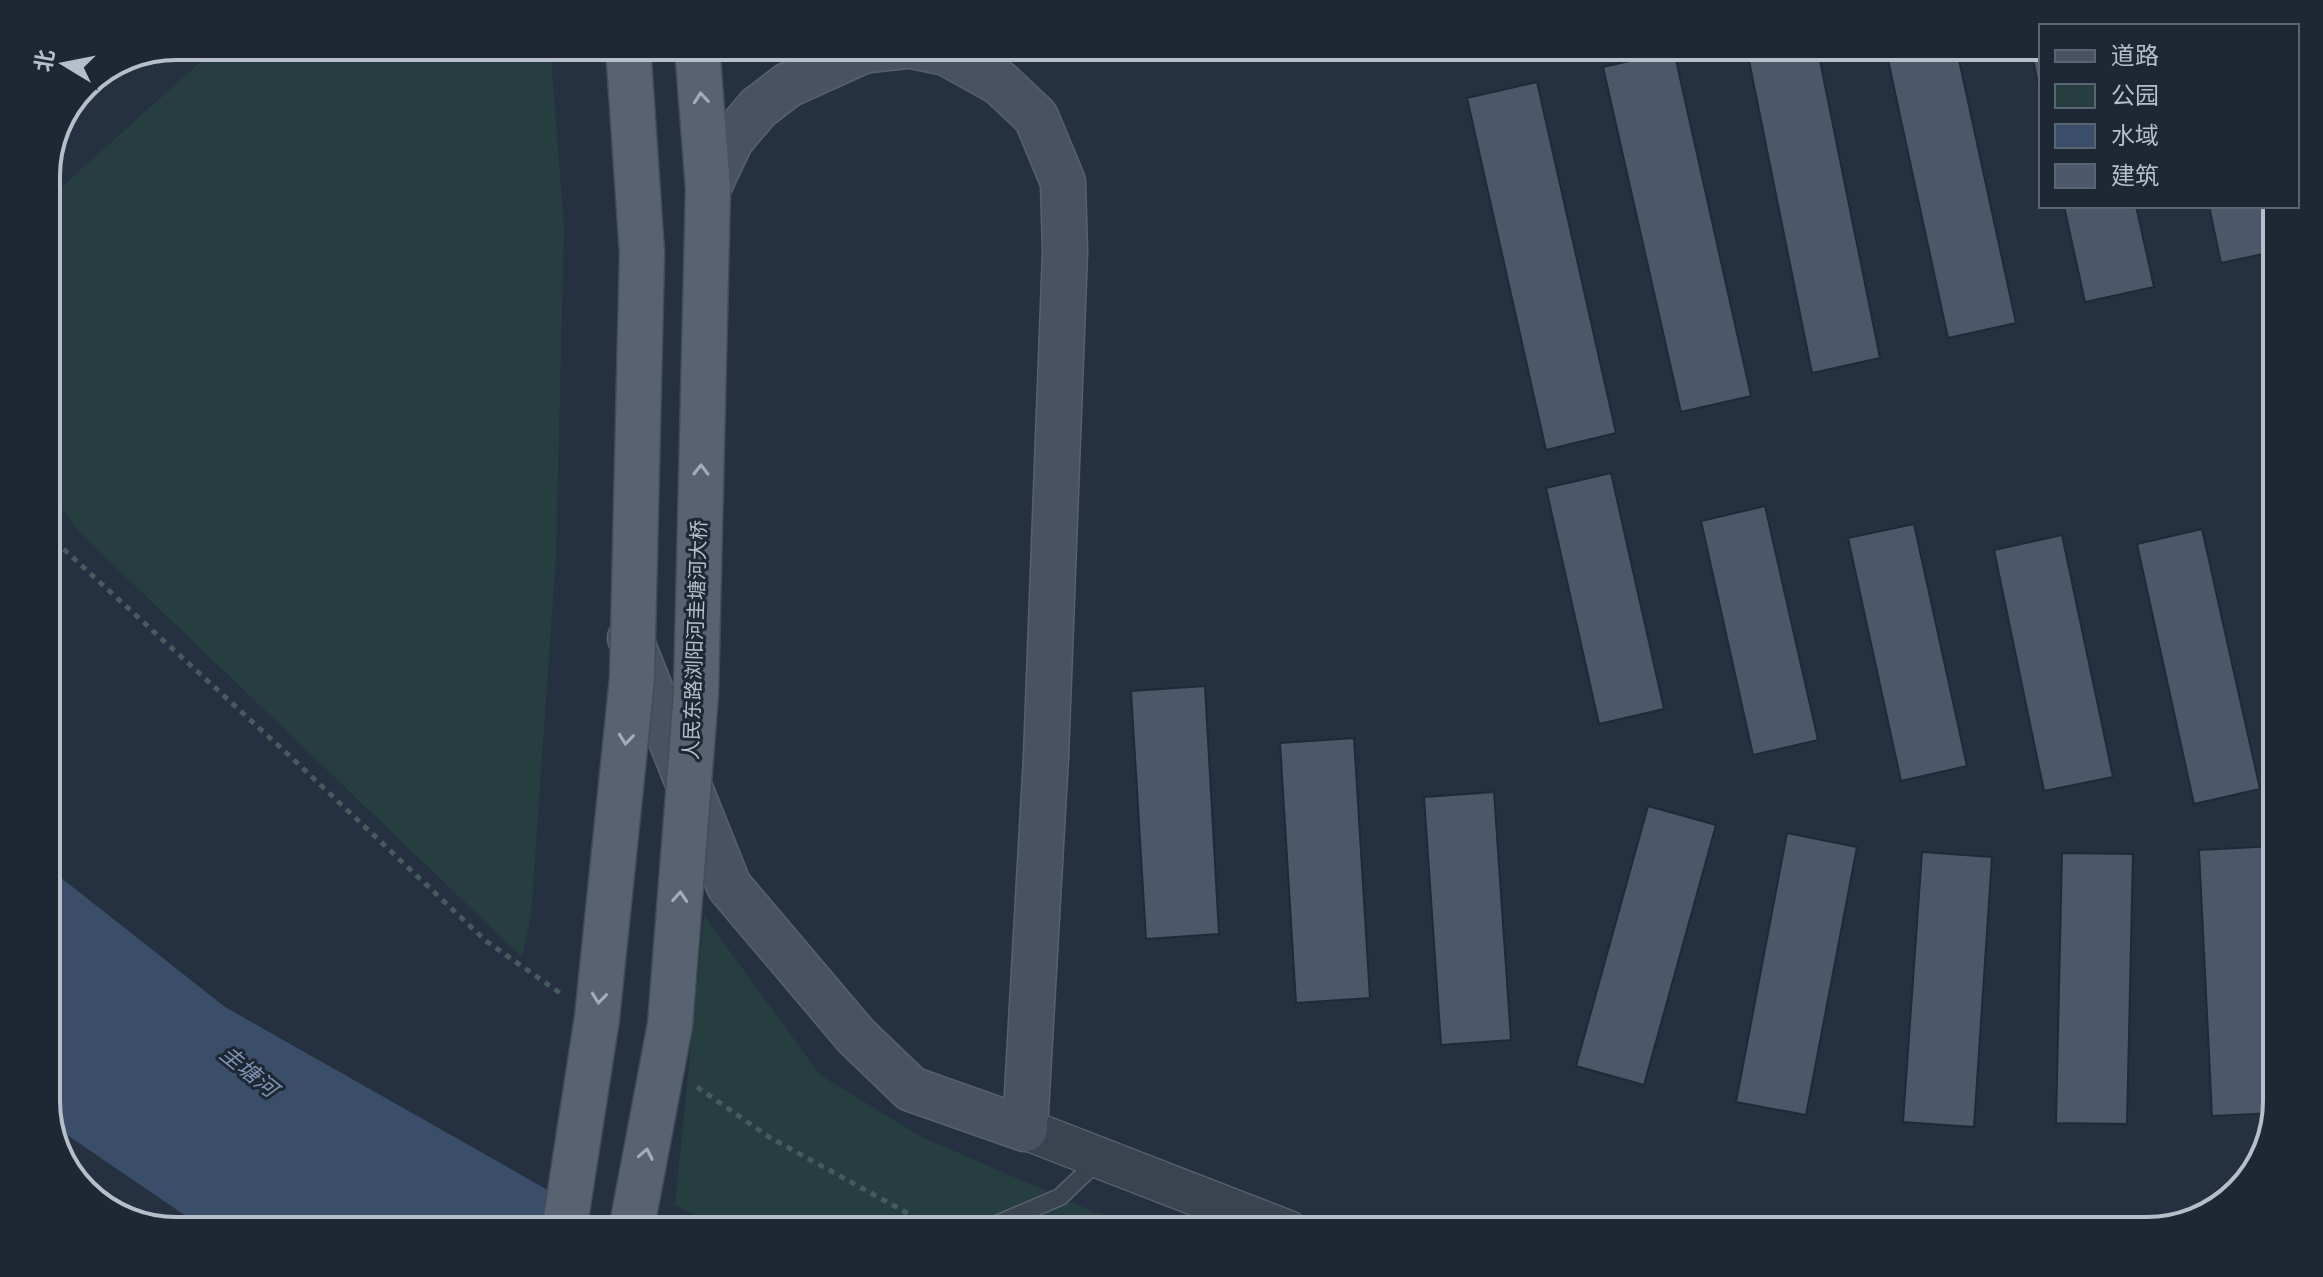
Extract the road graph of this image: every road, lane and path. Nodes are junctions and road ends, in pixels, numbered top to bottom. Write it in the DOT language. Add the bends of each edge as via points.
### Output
graph roads {
  1 [pos="617,60"];
  2 [pos="629,60"];
  3 [pos="698,60"];
  4 [pos="843,60"];
  5 [pos="959,60"];
  6 [pos="708,189"];
  7 [pos="60,546"];
  8 [pos="563,994"];
  9 [pos="692,1084"];
  10 [pos="1025,1129"];
  11 [pos="1100,1158"];
  12 [pos="566,1217"];
  13 [pos="634,1217"];
  14 [pos="915,1217"];
  15 [pos="1013,1217"];
  16 [pos="1252,1217"];
  1 -- 10 [label="main road" via="629,633 729,886 856,1036 911,1089"];
  2 -- 12 [label="main road, one-way, bridge" via="642,253 632,679 597,1018"];
  6 -- 3 [label="main road, 人民东路浏阳河圭塘河大桥, one-way, bridge"];
  4 -- 6 [label="main road, bridge" via="788,85 758,108 731,140"];
  5 -- 10 [label="main road, bridge" via="1000,83 1036,117 1063,182 1046,757"];
  13 -- 6 [label="main road, 人民东路浏阳河圭塘河大桥, one-way, bridge" via="670,1025 696,693"];
  7 -- 8 [label="path" via="486,941"];
  9 -- 14 [label="path" via="769,1137"];
  10 -- 11 [label="street"];
  11 -- 15 [label="lane" via="1060,1197"];
  11 -- 16 [label="street"];
}
